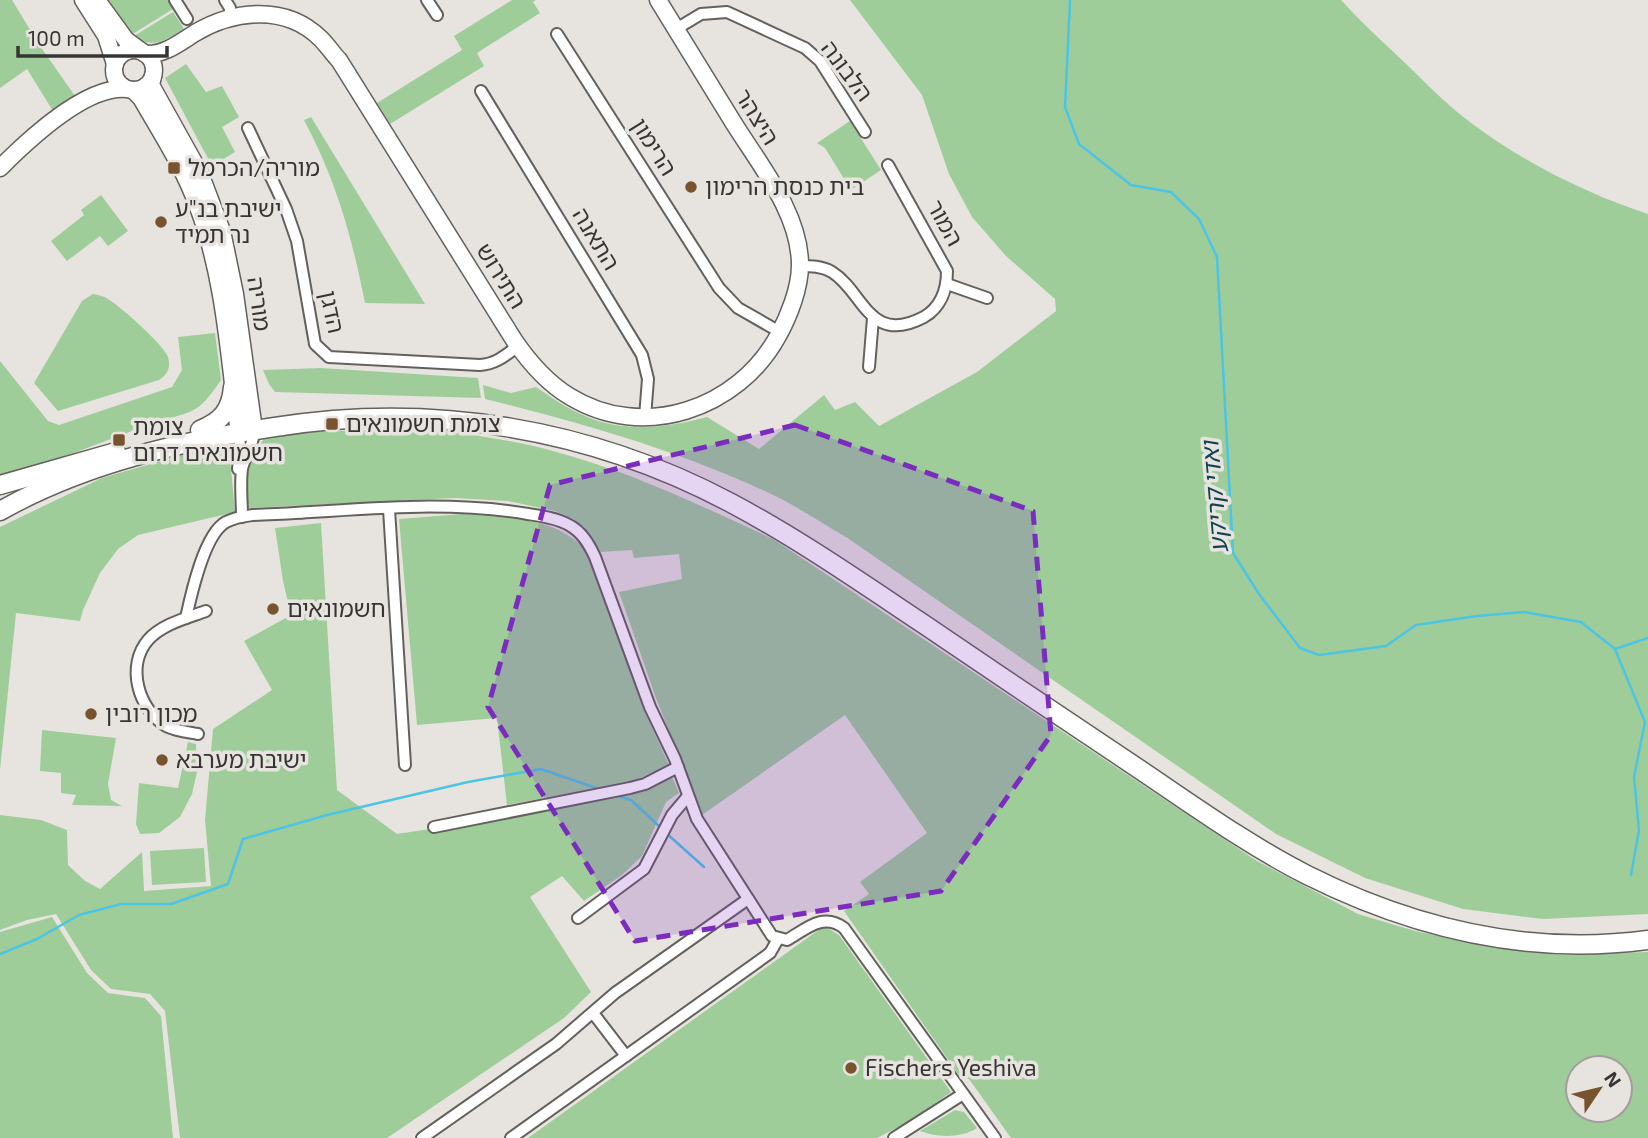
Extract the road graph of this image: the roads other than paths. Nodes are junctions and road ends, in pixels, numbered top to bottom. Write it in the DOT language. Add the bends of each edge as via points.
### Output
graph roads {
  1 [pos="83,0"];
  2 [pos="97,0"];
  3 [pos="175,0"];
  4 [pos="225,0"];
  5 [pos="427,0"];
  6 [pos="658,0"];
  7 [pos="436,15"];
  8 [pos="230,17"];
  9 [pos="187,19"];
  10 [pos="676,29"];
  11 [pos="557,34"];
  12 [pos="174,47"];
  13 [pos="143,52"];
  14 [pos="114,67"];
  15 [pos="153,72"];
  16 [pos="130,89"];
  17 [pos="481,91"];
  18 [pos="83,102"];
  19 [pos="248,128"];
  20 [pos="865,132"];
  21 [pos="888,165"];
  22 [pos="0,168"];
  23 [pos="800,266"];
  24 [pos="947,284"];
  25 [pos="987,298"];
  26 [pos="873,318"];
  27 [pos="780,332"];
  28 [pos="519,346"];
  29 [pos="869,367"];
  30 [pos="233,387"];
  31 [pos="645,417"];
  32 [pos="246,426"];
  33 [pos="200,430"];
  34 [pos="0,485"];
  35 [pos="389,509"];
  36 [pos="0,511"];
  37 [pos="242,517"];
  38 [pos="206,611"];
  39 [pos="186,618"];
  40 [pos="198,734"];
  41 [pos="405,765"];
  42 [pos="678,767"];
  43 [pos="688,796"];
  44 [pos="434,827"];
  45 [pos="748,899"];
  46 [pos="578,918"];
  47 [pos="1648,930"];
  48 [pos="778,939"];
  49 [pos="1648,940"];
  50 [pos="593,1013"];
  51 [pos="626,1056"];
  52 [pos="963,1094"];
  53 [pos="992,1133"];
  54 [pos="422,1138"];
  55 [pos="511,1138"];
  56 [pos="894,1138"];
  57 [pos="978,1138"];
  1 -- 14 [label="street" via="106,36"];
  2 -- 13 [label="street" via="126,40"];
  3 -- 9 [label="street"];
  4 -- 8 [label="street"];
  5 -- 7 [label="street"];
  6 -- 10 [label="street, היצהר"];
  8 -- 12 [label="street, התירוש"];
  8 -- 28 [label="street, התירוש" via="276,16 295,21 321,38"];
  10 -- 20 [label="street, הלבונה" via="701,14 727,12 805,48 820,61"];
  10 -- 23 [label="street, היצהר" via="785,209"];
  11 -- 27 [label="street, הרימון" via="719,288 738,308"];
  12 -- 13 [label="street, התירוש" via="155,54"];
  12 -- 15 [label="street, התירוש"];
  13 -- 14 [label="street" via="126,51"];
  13 -- 15 [label="street" via="153,63"];
  14 -- 16 [label="street" via="117,82"];
  14 -- 18 [label="street" via="102,86"];
  15 -- 16 [label="street" via="146,86"];
  15 -- 32 [label="street, מוריה" via="151,85 200,173 222,231 233,282"];
  16 -- 18 [label="street" via="110,90"];
  16 -- 30 [label="street, מוריה" via="175,157 199,209 216,273"];
  17 -- 31 [label="street, התאנה" via="642,355 648,379"];
  18 -- 22 [label="street"];
  19 -- 28 [label="street, הדגן" via="286,209 302,262 315,344 322,352 329,357 489,365"];
  21 -- 24 [label="street, המור" via="941,257"];
  23 -- 26 [label="street" via="832,272"];
  23 -- 27 [label="street, התירוש"];
  24 -- 25 [label="street"];
  24 -- 26 [label="street, המור" via="943,297 924,317 897,324"];
  26 -- 29 [label="street"];
  27 -- 31 [label="street, התירוש" via="764,360 722,396 680,413"];
  28 -- 31 [label="street, התירוש" via="538,371 570,396 607,412"];
  30 -- 32 [label="street, מוריה"];
  30 -- 33 [label="main road" via="228,411"];
  32 -- 33 [label="main road"];
  32 -- 36 [label="main road" via="82,474"];
  32 -- 37 [label="street" via="238,468"];
  32 -- 47 [label="main road" via="346,409 425,408 541,423 625,447 733,493 807,536 1225,816 1308,865 1401,905 1474,925 1574,937"];
  32 -- 49 [label="main road" via="357,418 469,421 539,432 621,456 729,502 802,544 1220,824 1304,874 1407,917 1472,934 1573,946"];
  33 -- 34 [label="main road"];
  35 -- 37 [label="street"];
  35 -- 41 [label="street"];
  35 -- 42 [label="street" via="505,510 551,518 579,533 595,557 650,707"];
  37 -- 39 [label="street" via="217,531 194,583"];
  38 -- 39 [label="street"];
  39 -- 40 [label="street" via="147,642 135,671 141,696 157,719 176,730"];
  42 -- 43 [label="street"];
  42 -- 44 [label="street" via="630,788"];
  43 -- 45 [label="street" via="706,835"];
  43 -- 46 [label="street" via="672,815 644,869"];
  45 -- 48 [label="street"];
  45 -- 50 [label="street"];
  48 -- 51 [label="street" via="770,953"];
  48 -- 52 [label="street" via="787,940 828,920 844,928"];
  50 -- 51 [label="street"];
  50 -- 54 [label="street"];
  51 -- 55 [label="street"];
  52 -- 53 [label="street"];
  52 -- 56 [label="street"];
  53 -- 57 [label="street"];
}
